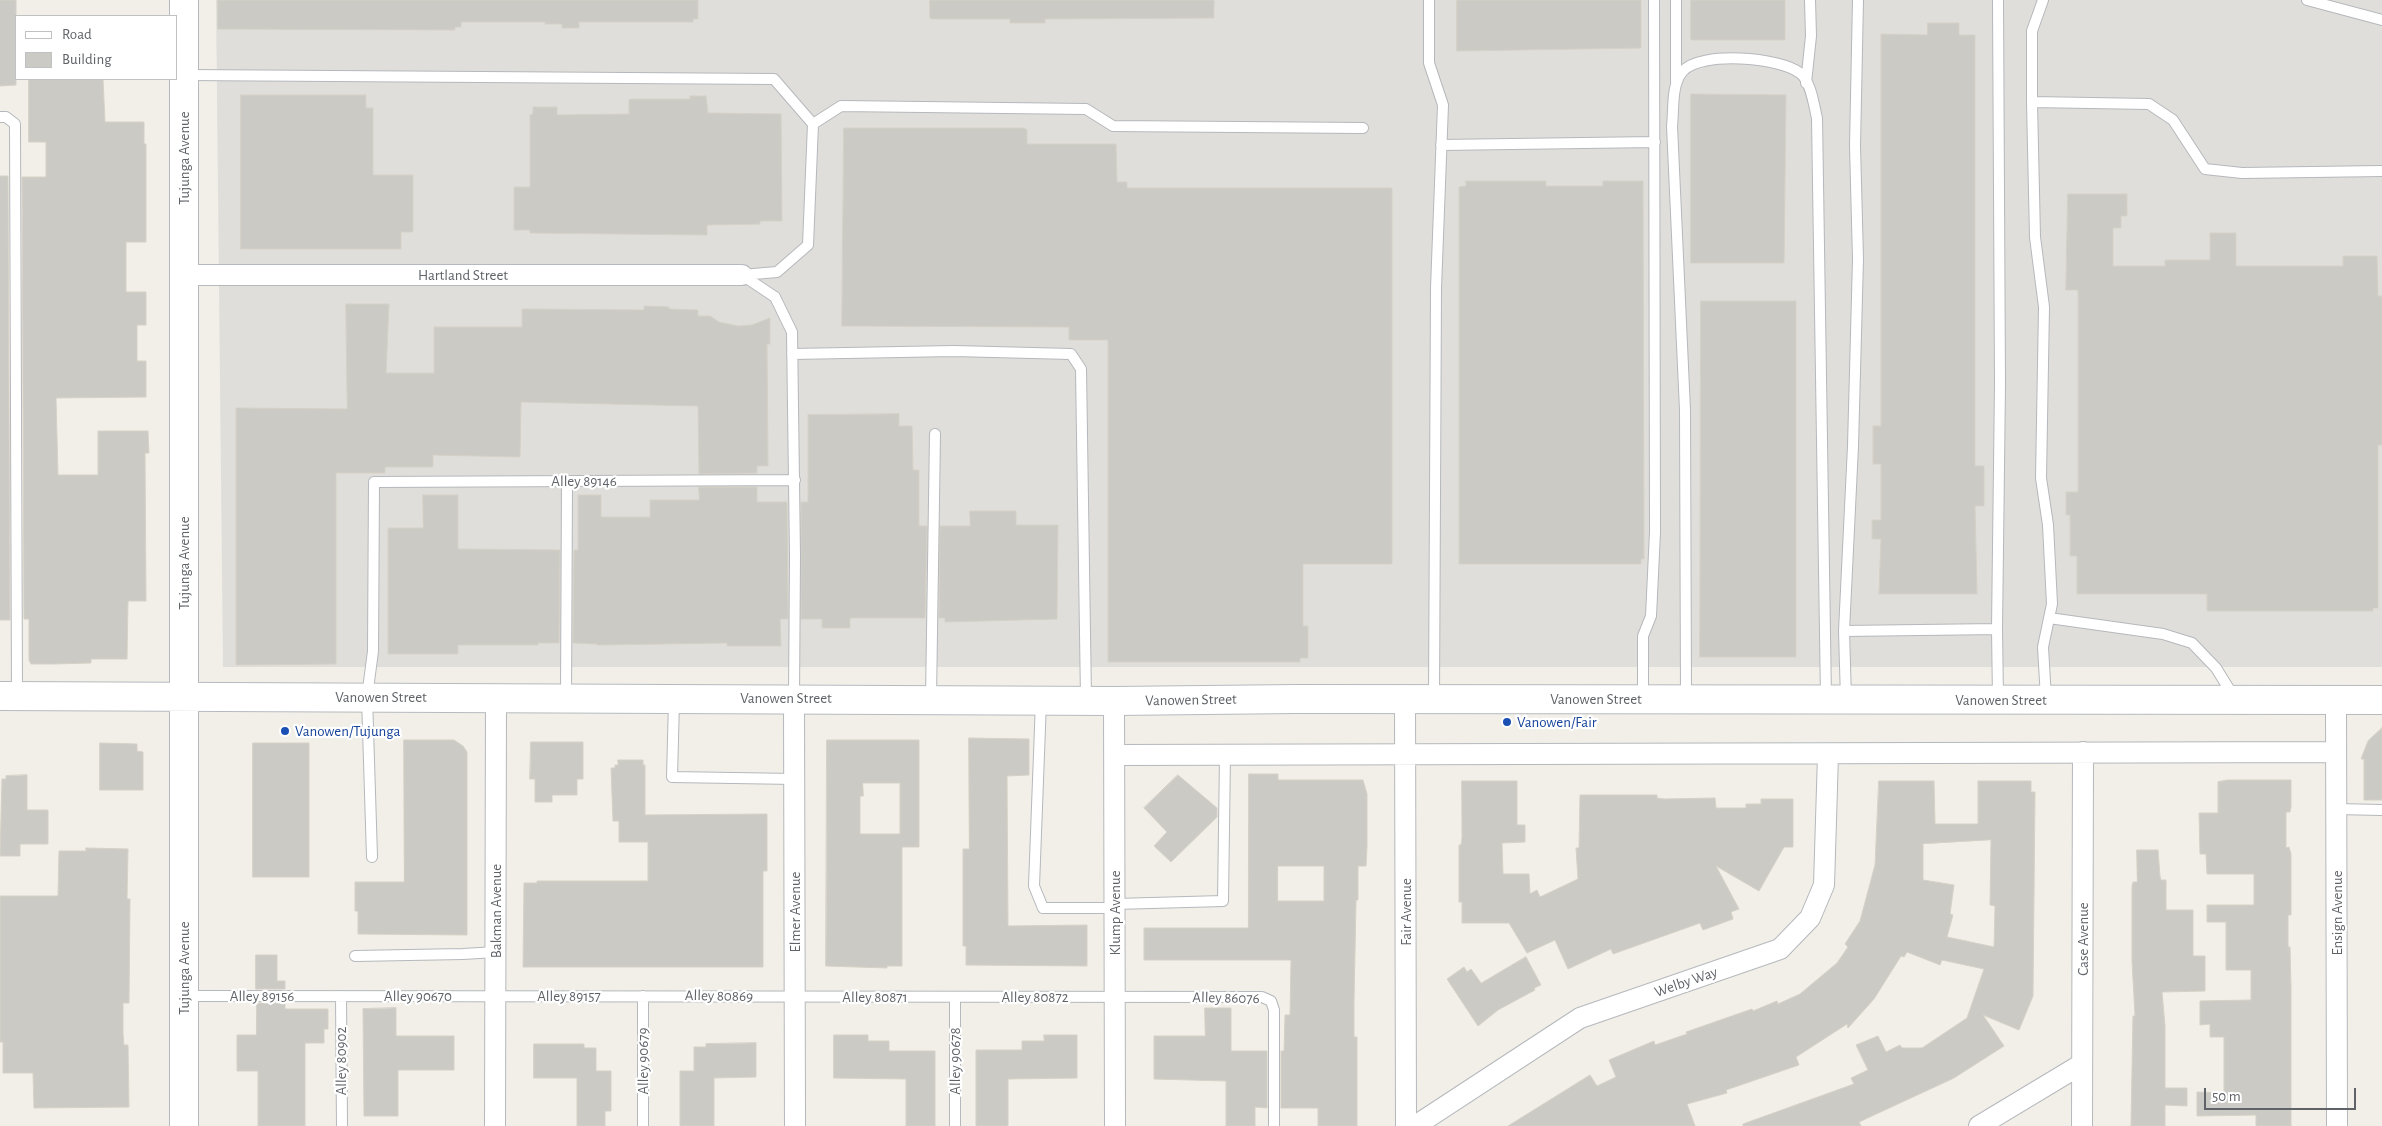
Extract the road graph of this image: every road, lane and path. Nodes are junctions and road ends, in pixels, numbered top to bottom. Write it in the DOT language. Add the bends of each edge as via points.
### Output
graph roads {
  1 [pos="184,0"];
  2 [pos="1429,0"];
  3 [pos="1654,0"];
  4 [pos="1676,0"];
  5 [pos="1810,0"];
  6 [pos="1858,0"];
  7 [pos="1998,0"];
  8 [pos="2043,0"];
  9 [pos="2307,0"];
  10 [pos="2382,20"];
  11 [pos="184,75"];
  12 [pos="1676,81"];
  13 [pos="1806,83"];
  14 [pos="2032,102"];
  15 [pos="0,117"];
  16 [pos="813,124"];
  17 [pos="1363,128"];
  18 [pos="1655,142"];
  19 [pos="1442,146"];
  20 [pos="2382,171"];
  21 [pos="184,275"];
  22 [pos="742,276"];
  23 [pos="792,354"];
  24 [pos="935,434"];
  25 [pos="795,480"];
  26 [pos="567,481"];
  27 [pos="2049,618"];
  28 [pos="1997,629"];
  29 [pos="1844,631"];
  30 [pos="8,696"];
  31 [pos="184,696"];
  32 [pos="367,697"];
  33 [pos="496,697"];
  34 [pos="566,697"];
  35 [pos="674,698"];
  36 [pos="794,698"];
  37 [pos="931,699"];
  38 [pos="1405,699"];
  39 [pos="1434,699"];
  40 [pos="1644,699"];
  41 [pos="1686,699"];
  42 [pos="1836,699"];
  43 [pos="1041,700"];
  44 [pos="1086,700"];
  45 [pos="1998,700"];
  46 [pos="2046,700"];
  47 [pos="2235,700"];
  48 [pos="2336,700"];
  49 [pos="2382,700"];
  50 [pos="1114,701"];
  51 [pos="2083,752"];
  52 [pos="2336,752"];
  53 [pos="1114,755"];
  54 [pos="1225,755"];
  55 [pos="1405,755"];
  56 [pos="1828,755"];
  57 [pos="795,779"];
  58 [pos="2336,809"];
  59 [pos="2382,810"];
  60 [pos="372,857"];
  61 [pos="1115,906"];
  62 [pos="496,952"];
  63 [pos="356,956"];
  64 [pos="184,996"];
  65 [pos="341,996"];
  66 [pos="495,996"];
  67 [pos="643,996"];
  68 [pos="795,997"];
  69 [pos="955,997"];
  70 [pos="1115,997"];
  71 [pos="2082,1064"];
  72 [pos="184,1126"];
  73 [pos="342,1126"];
  74 [pos="495,1126"];
  75 [pos="643,1126"];
  76 [pos="795,1126"];
  77 [pos="955,1126"];
  78 [pos="1116,1126"];
  79 [pos="1274,1126"];
  80 [pos="1406,1126"];
  81 [pos="1415,1126"];
  82 [pos="1979,1126"];
  83 [pos="2082,1126"];
  84 [pos="2337,1126"];
  1 -- 11 [label="main road, Tujunga Avenue"];
  2 -- 19 [label="lane" via="1429,63 1443,105"];
  3 -- 18 [label="lane"];
  4 -- 12 [label="lane"];
  5 -- 13 [label="lane" via="1811,36"];
  6 -- 29 [label="lane" via="1855,146 1858,259"];
  7 -- 28 [label="lane" via="2000,384"];
  8 -- 14 [label="lane" via="2032,31"];
  9 -- 10 [label="lane"];
  11 -- 16 [label="lane" via="774,79"];
  11 -- 21 [label="main road, Tujunga Avenue"];
  12 -- 13 [label="lane" via="1697,61 1758,59 1800,73"];
  12 -- 41 [label="lane" via="1672,126 1685,410"];
  13 -- 42 [label="lane" via="1817,118"];
  14 -- 20 [label="lane" via="2149,104 2173,120 2205,169 2242,173"];
  14 -- 27 [label="lane" via="2035,237 2044,306 2041,478 2048,525 2052,604"];
  15 -- 30 [label="lane" via="6,117 15,124"];
  16 -- 17 [label="lane" via="841,106 1086,109 1113,126"];
  16 -- 22 [label="lane" via="808,245 777,272"];
  18 -- 19 [label="lane"];
  18 -- 40 [label="lane" via="1655,532 1651,616 1643,636"];
  19 -- 39 [label="lane" via="1436,288"];
  21 -- 22 [label="street, Hartland Street"];
  21 -- 31 [label="main road, Tujunga Avenue"];
  22 -- 23 [label="lane" via="775,297 792,332"];
  23 -- 25 [label="lane"];
  23 -- 44 [label="lane" via="954,351 1071,354 1081,369"];
  24 -- 37 [label="lane"];
  25 -- 26 [label="lane, Alley 89146"];
  25 -- 36 [label="lane"];
  26 -- 32 [label="lane, Alley 89146" via="374,482 373,651"];
  26 -- 34 [label="lane"];
  27 -- 46 [label="lane" via="2042,647"];
  27 -- 47 [label="lane" via="2163,634 2192,643 2216,668"];
  28 -- 29 [label="lane"];
  28 -- 45 [label="lane"];
  29 -- 42 [label="lane"];
  30 -- 31 [label="main road, Vanowen Street"];
  31 -- 32 [label="main road, Vanowen Street"];
  31 -- 64 [label="main road, Tujunga Avenue"];
  32 -- 33 [label="main road, Vanowen Street"];
  32 -- 60 [label="lane"];
  33 -- 34 [label="main road, Vanowen Street"];
  33 -- 62 [label="street, Bakman Avenue"];
  34 -- 35 [label="main road, Vanowen Street"];
  35 -- 36 [label="main road, Vanowen Street"];
  35 -- 57 [label="lane" via="672,777"];
  36 -- 37 [label="main road, Vanowen Street"];
  36 -- 57 [label="street, Elmer Avenue"];
  37 -- 43 [label="main road, Vanowen Street"];
  38 -- 39 [label="main road, Vanowen Street"];
  38 -- 50 [label="main road, Vanowen Street"];
  38 -- 55 [label="street, Fair Avenue"];
  39 -- 40 [label="main road, Vanowen Street"];
  40 -- 41 [label="main road, Vanowen Street"];
  41 -- 42 [label="main road, Vanowen Street"];
  42 -- 45 [label="main road, Vanowen Street"];
  43 -- 44 [label="main road, Vanowen Street"];
  43 -- 61 [label="lane" via="1034,886 1043,908"];
  44 -- 50 [label="main road, Vanowen Street"];
  45 -- 46 [label="main road, Vanowen Street"];
  46 -- 47 [label="main road, Vanowen Street"];
  47 -- 48 [label="main road, Vanowen Street"];
  48 -- 49 [label="main road, Vanowen Street"];
  48 -- 52 [label="street, Ensign Avenue"];
  50 -- 53 [label="street, Klump Avenue"];
  51 -- 52 [label="street"];
  51 -- 56 [label="street"];
  51 -- 71 [label="street, Case Avenue"];
  52 -- 58 [label="street, Ensign Avenue"];
  53 -- 54 [label="street"];
  53 -- 61 [label="street, Klump Avenue"];
  54 -- 55 [label="street"];
  54 -- 61 [label="lane" via="1223,901"];
  55 -- 56 [label="street"];
  55 -- 80 [label="street, Fair Avenue"];
  56 -- 81 [label="street, Welby Way" via="1824,885 1810,918 1780,949 1580,1018"];
  57 -- 68 [label="street, Elmer Avenue"];
  58 -- 59 [label="lane"];
  58 -- 84 [label="street, Ensign Avenue"];
  61 -- 70 [label="street, Klump Avenue"];
  62 -- 63 [label="lane"];
  62 -- 66 [label="street, Bakman Avenue"];
  64 -- 65 [label="lane, Alley 89156"];
  64 -- 72 [label="main road, Tujunga Avenue"];
  65 -- 66 [label="lane, Alley 90670"];
  65 -- 73 [label="lane, Alley 80902"];
  66 -- 67 [label="lane, Alley 89157"];
  66 -- 74 [label="street, Bakman Avenue"];
  67 -- 68 [label="lane, Alley 80869"];
  67 -- 75 [label="lane, Alley 90679"];
  68 -- 69 [label="lane, Alley 80871"];
  68 -- 76 [label="street, Elmer Avenue"];
  69 -- 70 [label="lane, Alley 80872"];
  69 -- 77 [label="lane, Alley 90678"];
  70 -- 78 [label="street, Klump Avenue"];
  70 -- 79 [label="lane, Alley 86076" via="1262,997 1271,1000 1274,1010"];
  71 -- 82 [label="street"];
  71 -- 83 [label="street, Case Avenue"];
}
